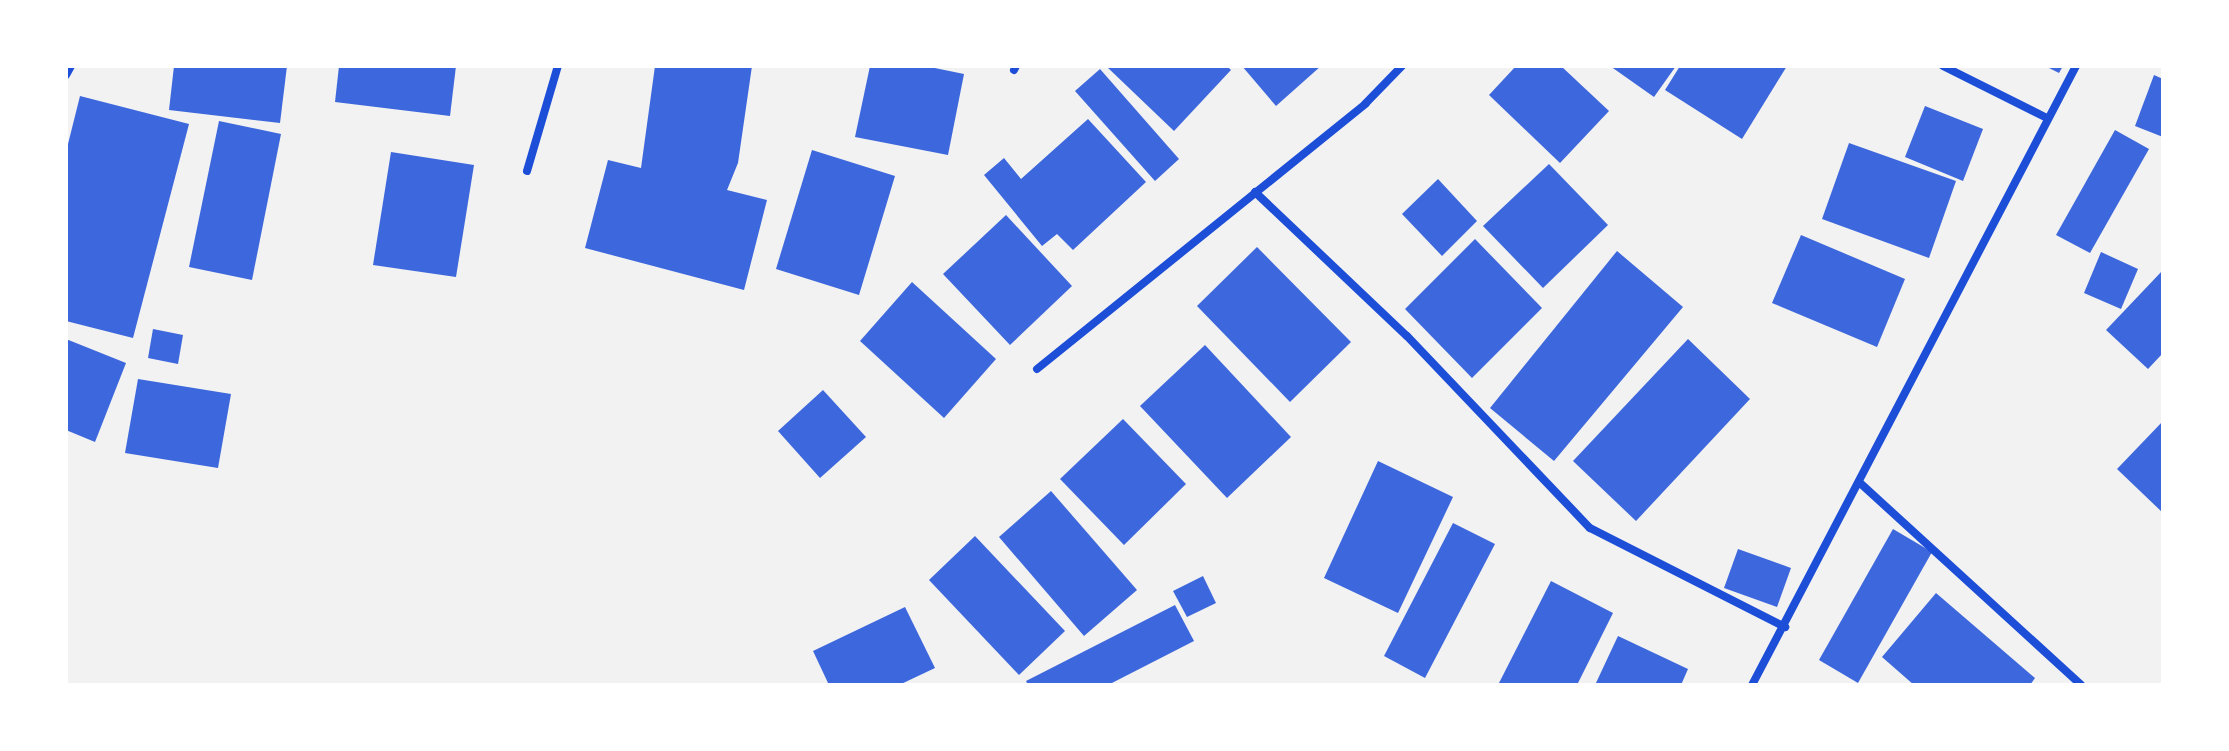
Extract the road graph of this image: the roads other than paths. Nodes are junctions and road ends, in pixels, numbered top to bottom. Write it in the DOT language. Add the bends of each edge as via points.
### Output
graph roads {
  1 [pos="71,66"];
  2 [pos="558,66"];
  3 [pos="1402,66"];
  4 [pos="1943,66"];
  5 [pos="2076,66"];
  6 [pos="66,75"];
  7 [pos="2045,117"];
  8 [pos="527,171"];
  9 [pos="1255,192"];
  10 [pos="1037,369"];
  11 [pos="1859,482"];
  12 [pos="1785,627"];
  13 [pos="1752,685"];
  14 [pos="2081,685"];
  1 -- 6 [label="street"];
  2 -- 8 [label="street"];
  3 -- 9 [label="street" via="1365,104"];
  4 -- 7 [label="street"];
  5 -- 7 [label="street"];
  7 -- 11 [label="street"];
  9 -- 10 [label="street"];
  9 -- 12 [label="street" via="1407,336 1590,528"];
  11 -- 12 [label="street"];
  11 -- 14 [label="street"];
  12 -- 13 [label="street"];
}
